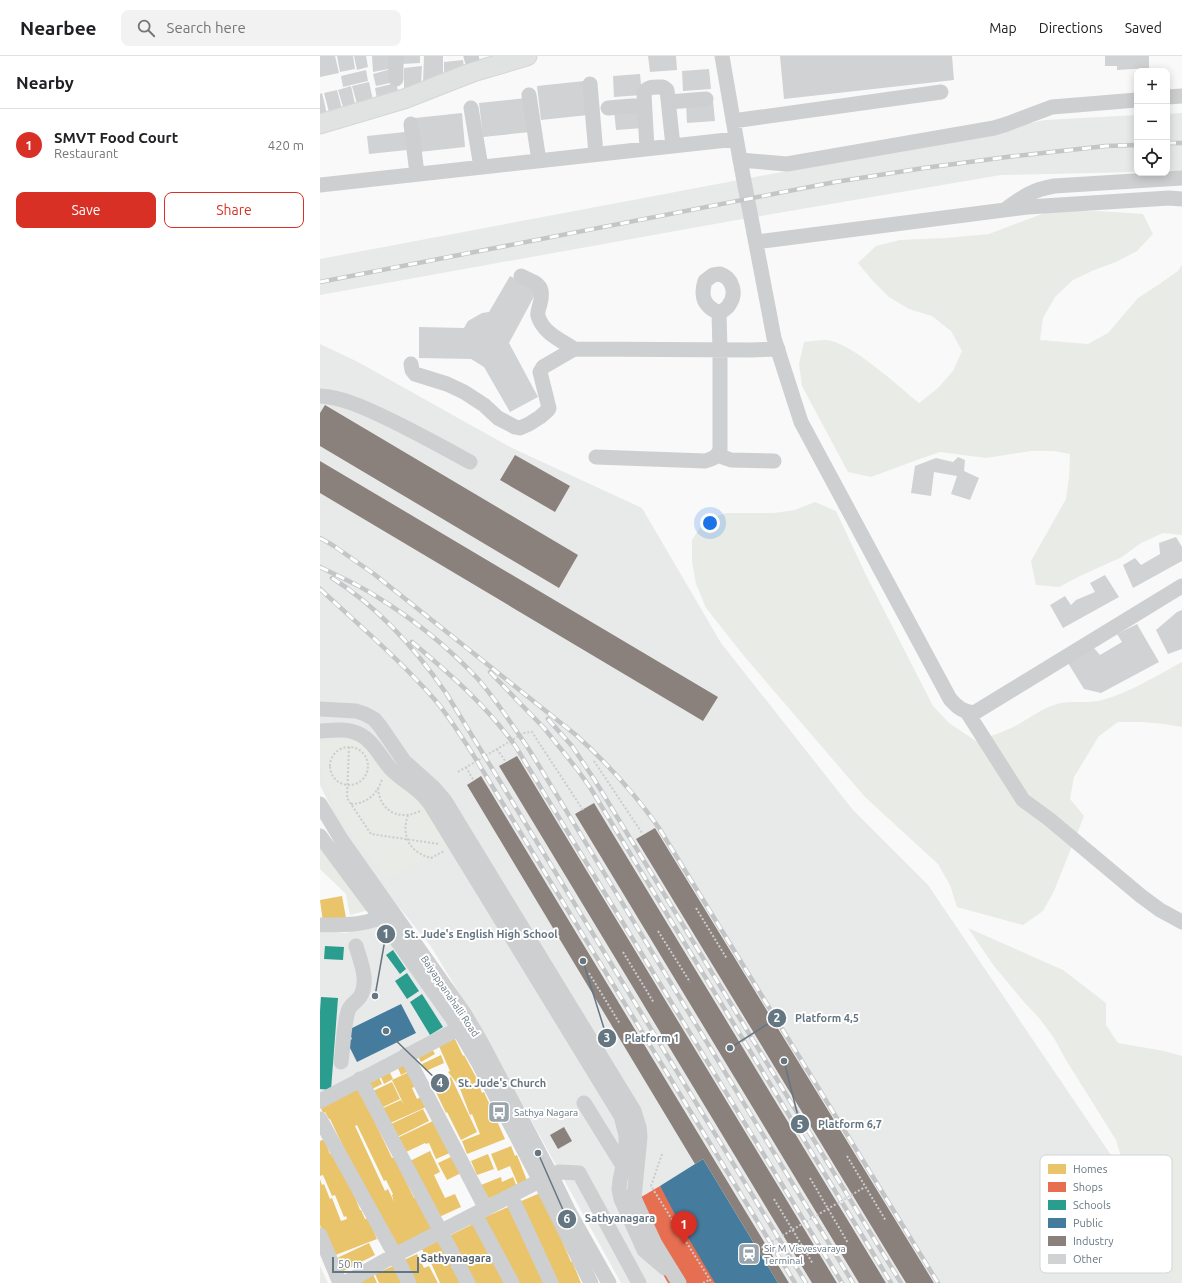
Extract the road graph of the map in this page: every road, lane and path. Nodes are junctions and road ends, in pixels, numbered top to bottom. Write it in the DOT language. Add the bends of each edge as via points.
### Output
graph roads {
  1 [pos="396,56"];
  2 [pos="527,56"];
  3 [pos="722,56"];
  4 [pos="396,79"];
  5 [pos="590,84"];
  6 [pos="941,92"];
  7 [pos="529,95"];
  8 [pos="1182,96"];
  9 [pos="1170,98"];
  10 [pos="706,99"];
  11 [pos="1134,100"];
  12 [pos="669,102"];
  13 [pos="644,104"];
  14 [pos="471,108"];
  15 [pos="608,108"];
  16 [pos="733,121"];
  17 [pos="320,124"];
  18 [pos="410,124"];
  19 [pos="736,139"];
  20 [pos="673,146"];
  21 [pos="647,149"];
  22 [pos="596,154"];
  23 [pos="740,160"];
  24 [pos="539,161"];
  25 [pos="481,167"];
  26 [pos="417,174"];
  27 [pos="1182,178"];
  28 [pos="320,185"];
  29 [pos="1182,199"];
  30 [pos="1006,210"];
  31 [pos="756,242"];
  32 [pos="521,276"];
  33 [pos="719,313"];
  34 [pos="574,349"];
  35 [pos="778,349"];
  36 [pos="720,350"];
  37 [pos="411,364"];
  38 [pos="320,396"];
  39 [pos="717,456"];
  40 [pos="596,457"];
  41 [pos="774,461"];
  42 [pos="470,462"];
  43 [pos="1182,586"];
  44 [pos="320,709"];
  45 [pos="967,712"];
  46 [pos="320,731"];
  47 [pos="349,747"];
  48 [pos="497,749"];
  49 [pos="594,761"];
  50 [pos="506,762"];
  51 [pos="466,767"];
  52 [pos="458,772"];
  53 [pos="383,774"];
  54 [pos="474,781"];
  55 [pos="348,786"];
  56 [pos="378,788"];
  57 [pos="429,801"];
  58 [pos="320,804"];
  59 [pos="351,804"];
  60 [pos="582,810"];
  61 [pos="408,816"];
  62 [pos="642,833"];
  63 [pos="320,836"];
  64 [pos="407,839"];
  65 [pos="455,846"];
  66 [pos="696,908"];
  67 [pos="386,914"];
  68 [pos="511,922"];
  69 [pos="1182,922"];
  70 [pos="354,924"];
  71 [pos="320,925"];
  72 [pos="658,931"];
  73 [pos="623,952"];
  74 [pos="727,959"];
  75 [pos="588,973"];
  76 [pos="690,982"];
  77 [pos="654,1003"];
  78 [pos="620,1024"];
  79 [pos="458,1029"];
  80 [pos="406,1056"];
  81 [pos="341,1062"];
  82 [pos="360,1080"];
  83 [pos="610,1085"];
  84 [pos="320,1101"];
  85 [pos="584,1103"];
  86 [pos="320,1119"];
  87 [pos="662,1154"];
  88 [pos="847,1156"];
  89 [pos="623,1166"];
  90 [pos="545,1178"];
  91 [pos="810,1178"];
  92 [pos="636,1179"];
  93 [pos="865,1187"];
  94 [pos="511,1196"];
  95 [pos="774,1199"];
  96 [pos="828,1209"];
  97 [pos="481,1212"];
  98 [pos="886,1221"];
  99 [pos="793,1230"];
  100 [pos="440,1232"];
  101 [pos="320,1235"];
  102 [pos="848,1243"];
  103 [pos="758,1250"];
  104 [pos="395,1255"];
  105 [pos="813,1264"];
  106 [pos="710,1280"];
  107 [pos="673,1281"];
  108 [pos="348,1282"];
  109 [pos="409,1283"];
  110 [pos="468,1283"];
  111 [pos="512,1283"];
  112 [pos="551,1283"];
  113 [pos="591,1283"];
  114 [pos="609,1283"];
  115 [pos="639,1283"];
  116 [pos="703,1283"];
  117 [pos="712,1283"];
  1 -- 4 [label="street"];
  2 -- 17 [label="main road" via="473,72 404,99"];
  3 -- 16 [label="street"];
  5 -- 22 [label="street"];
  6 -- 16 [label="street"];
  7 -- 24 [label="street"];
  8 -- 9 [label="street"];
  10 -- 12 [label="street"];
  11 -- 23 [label="street" via="1052,107 994,128 787,164"];
  12 -- 13 [label="street" via="666,88 648,88 644,94"];
  12 -- 20 [label="street"];
  13 -- 15 [label="street"];
  13 -- 21 [label="street"];
  14 -- 25 [label="street"];
  16 -- 19 [label="street"];
  18 -- 26 [label="street"];
  19 -- 20 [label="street"];
  19 -- 23 [label="street"];
  20 -- 21 [label="street"];
  21 -- 22 [label="street"];
  22 -- 24 [label="street"];
  23 -- 31 [label="street"];
  24 -- 25 [label="street"];
  25 -- 26 [label="street"];
  26 -- 28 [label="street"];
  27 -- 30 [label="street" via="1048,187 1026,194"];
  29 -- 30 [label="street"];
  30 -- 31 [label="street"];
  31 -- 35 [label="street"];
  32 -- 34 [label="street" via="539,284 541,288 538,314 541,323 553,336"];
  33 -- 36 [label="street"];
  34 -- 36 [label="street"];
  34 -- 37 [label="street" via="543,367 540,372 549,408 540,417 520,428 498,418 464,392 415,374"];
  35 -- 36 [label="street"];
  35 -- 45 [label="street" via="801,422 950,699 958,708"];
  36 -- 39 [label="street" via="720,450"];
  38 -- 42 [label="street" via="343,400 364,408 414,431"];
  39 -- 40 [label="street" via="704,461"];
  39 -- 41 [label="street" via="731,460"];
  43 -- 45 [label="street" via="981,709 974,713"];
  44 -- 68 [label="street" via="356,711 374,719 404,761 445,801"];
  45 -- 69 [label="street" via="1023,800 1141,896"];
  46 -- 57 [label="street" via="341,730 366,738 392,770"];
  47 -- 55 [label="path"];
  47 -- 55 [label="path" via="335,753 329,767 336,781"];
  47 -- 55 [label="path" via="360,750 367,759 368,770 363,780"];
  48 -- 50 [label="path"];
  48 -- 51 [label="path"];
  48 -- 60 [label="path" via="524,733 532,732"];
  49 -- 62 [label="path"];
  51 -- 52 [label="path"];
  51 -- 54 [label="path"];
  53 -- 56 [label="path"];
  55 -- 59 [label="path" via="347,798"];
  56 -- 59 [label="path" via="373,796"];
  56 -- 61 [label="path" via="380,800 385,807 396,814"];
  57 -- 61 [label="path" via="420,811"];
  57 -- 65 [label="street"];
  58 -- 67 [label="street, Baiyappanahalli Road"];
  59 -- 64 [label="path" via="371,834"];
  61 -- 64 [label="path" via="405,826"];
  63 -- 67 [label="street, Baiyappanahalli Road"];
  64 -- 65 [label="path"];
  64 -- 65 [label="path" via="419,854 431,858"];
  65 -- 68 [label="street"];
  66 -- 74 [label="path"];
  67 -- 70 [label="street"];
  67 -- 79 [label="street, Baiyappanahalli Road"];
  67 -- 90 [label="street, Baiyappanahalli Road" via="464,1013 481,1042"];
  68 -- 83 [label="street"];
  70 -- 71 [label="street"];
  70 -- 81 [label="street" via="358,931 356,946 364,975 364,986 361,995 349,1009"];
  72 -- 76 [label="path"];
  73 -- 77 [label="path"];
  75 -- 78 [label="path"];
  79 -- 80 [label="street"];
  79 -- 90 [label="street, Baiyappanahalli Road"];
  80 -- 82 [label="street"];
  80 -- 97 [label="street"];
  82 -- 84 [label="street"];
  82 -- 100 [label="street"];
  83 -- 89 [label="street" via="625,1128 626,1153"];
  83 -- 92 [label="street" via="634,1111 639,1127"];
  85 -- 89 [label="street"];
  86 -- 104 [label="street"];
  87 -- 106 [label="path" via="651,1186"];
  88 -- 93 [label="path"];
  89 -- 92 [label="street"];
  89 -- 107 [label="street" via="619,1189 621,1199 644,1250"];
  90 -- 94 [label="street"];
  90 -- 113 [label="street, Baiyappanahalli Road"];
  90 -- 114 [label="street, Baiyappanahalli Road" via="569,1212"];
  90 -- 115 [label="street" via="560,1172 579,1173"];
  91 -- 96 [label="path"];
  92 -- 107 [label="street" via="634,1198"];
  93 -- 96 [label="path, bridge"];
  93 -- 98 [label="path"];
  94 -- 97 [label="street"];
  94 -- 112 [label="street"];
  95 -- 99 [label="path"];
  96 -- 99 [label="path, bridge"];
  96 -- 102 [label="path"];
  97 -- 100 [label="street"];
  97 -- 111 [label="street"];
  99 -- 103 [label="path, bridge"];
  99 -- 105 [label="path"];
  100 -- 104 [label="street"];
  100 -- 110 [label="street"];
  101 -- 108 [label="street"];
  104 -- 108 [label="street"];
  104 -- 109 [label="street"];
  106 -- 116 [label="path"];
  106 -- 117 [label="path"];
}
